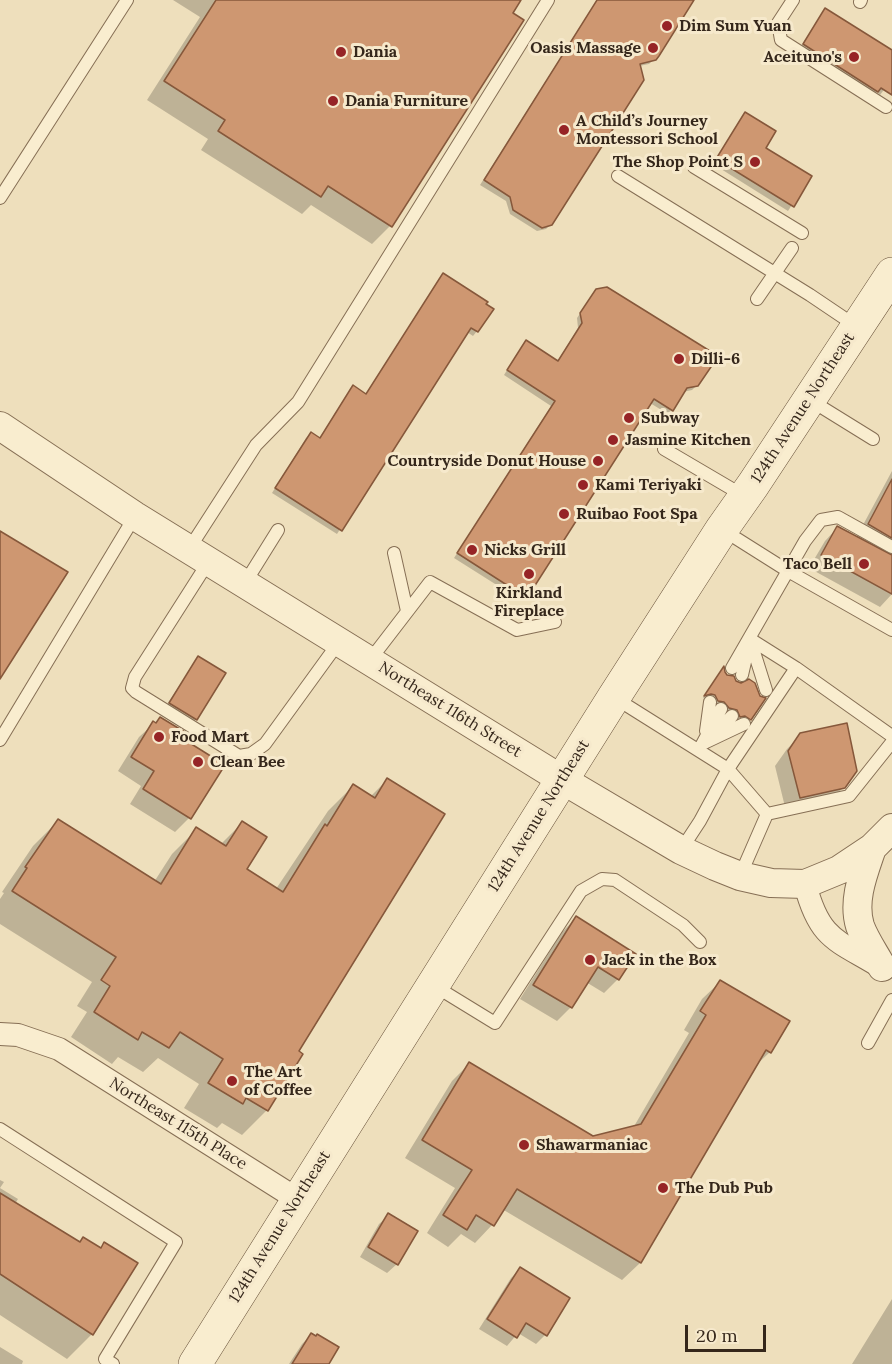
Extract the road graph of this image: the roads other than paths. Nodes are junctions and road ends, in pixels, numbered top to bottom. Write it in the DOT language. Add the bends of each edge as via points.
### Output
graph roads {
  1 [pos="127,0"];
  2 [pos="548,0"];
  3 [pos="793,0"];
  4 [pos="886,107"];
  5 [pos="694,167"];
  6 [pos="618,176"];
  7 [pos="0,198"];
  8 [pos="802,233"];
  9 [pos="792,248"];
  10 [pos="774,274"];
  11 [pos="888,286"];
  12 [pos="757,299"];
  13 [pos="857,327"];
  14 [pos="809,399"];
  15 [pos="0,426"];
  16 [pos="873,439"];
  17 [pos="664,449"];
  18 [pos="745,497"];
  19 [pos="135,516"];
  20 [pos="722,529"];
  21 [pos="278,530"];
  22 [pos="892,547"];
  23 [pos="394,553"];
  24 [pos="199,555"];
  25 [pos="788,571"];
  26 [pos="245,584"];
  27 [pos="407,611"];
  28 [pos="555,622"];
  29 [pos="892,630"];
  30 [pos="750,639"];
  31 [pos="340,642"];
  32 [pos="370,660"];
  33 [pos="796,668"];
  34 [pos="737,671"];
  35 [pos="755,683"];
  36 [pos="766,690"];
  37 [pos="614,697"];
  38 [pos="716,705"];
  39 [pos="732,716"];
  40 [pos="744,724"];
  41 [pos="892,736"];
  42 [pos="0,740"];
  43 [pos="892,742"];
  44 [pos="702,747"];
  45 [pos="728,769"];
  46 [pos="561,779"];
  47 [pos="767,814"];
  48 [pos="892,828"];
  49 [pos="872,848"];
  50 [pos="681,849"];
  51 [pos="740,876"];
  52 [pos="805,884"];
  53 [pos="700,942"];
  54 [pos="887,970"];
  55 [pos="432,985"];
  56 [pos="892,1000"];
  57 [pos="0,1034"];
  58 [pos="868,1043"];
  59 [pos="0,1129"];
  60 [pos="297,1199"];
  61 [pos="113,1364"];
  62 [pos="195,1364"];
  1 -- 7 [label="lane"];
  2 -- 24 [label="lane" via="298,402 256,445"];
  3 -- 4 [label="lane" via="778,23 781,40"];
  5 -- 8 [label="lane"];
  6 -- 10 [label="lane"];
  9 -- 10 [label="lane"];
  10 -- 12 [label="lane"];
  10 -- 13 [label="lane"];
  11 -- 13 [label="main road, 124th Avenue Northeast"];
  13 -- 14 [label="main road, 124th Avenue Northeast"];
  14 -- 16 [label="lane"];
  14 -- 18 [label="main road, 124th Avenue Northeast"];
  15 -- 19 [label="street, Northeast 116th Street"];
  17 -- 18 [label="lane"];
  18 -- 20 [label="main road, 124th Avenue Northeast"];
  19 -- 24 [label="street, Northeast 116th Street"];
  19 -- 42 [label="lane"];
  20 -- 25 [label="lane"];
  20 -- 37 [label="main road, 124th Avenue Northeast"];
  21 -- 26 [label="lane"];
  22 -- 25 [label="lane" via="837,517 821,520"];
  23 -- 27 [label="lane"];
  24 -- 26 [label="street, Northeast 116th Street"];
  24 -- 31 [label="lane" via="132,687 229,750 239,756 251,754 265,744"];
  25 -- 29 [label="lane"];
  25 -- 30 [label="lane"];
  26 -- 31 [label="street, Northeast 116th Street"];
  27 -- 28 [label="lane" via="430,582 517,630"];
  27 -- 32 [label="lane"];
  30 -- 33 [label="lane"];
  30 -- 34 [label="lane"];
  30 -- 35 [label="lane"];
  30 -- 36 [label="lane"];
  31 -- 32 [label="street, Northeast 116th Street"];
  32 -- 46 [label="street, Northeast 116th Street"];
  33 -- 41 [label="lane"];
  33 -- 45 [label="lane"];
  37 -- 44 [label="lane"];
  37 -- 46 [label="main road, 124th Avenue Northeast"];
  38 -- 44 [label="lane"];
  39 -- 44 [label="lane"];
  40 -- 44 [label="lane"];
  43 -- 47 [label="lane" via="849,796"];
  44 -- 45 [label="lane"];
  45 -- 47 [label="lane"];
  45 -- 50 [label="lane"];
  46 -- 50 [label="street, Northeast 116th Street"];
  46 -- 55 [label="main road, 124th Avenue Northeast"];
  47 -- 51 [label="lane"];
  48 -- 49 [label="street"];
  49 -- 52 [label="street" via="839,870"];
  49 -- 54 [label="street" via="859,886 860,926"];
  50 -- 51 [label="street, Northeast 116th Street"];
  51 -- 52 [label="street, Northeast 116th Street" via="771,883"];
  52 -- 54 [label="street" via="812,908 826,932"];
  53 -- 55 [label="lane" via="683,925 615,880 602,879 581,891 495,1023"];
  55 -- 60 [label="main road, 124th Avenue Northeast"];
  56 -- 58 [label="lane"];
  57 -- 60 [label="street, Northeast 115th Place" via="18,1035 59,1049"];
  59 -- 61 [label="lane" via="176,1242 105,1359"];
  60 -- 62 [label="main road, 124th Avenue Northeast"];
}
